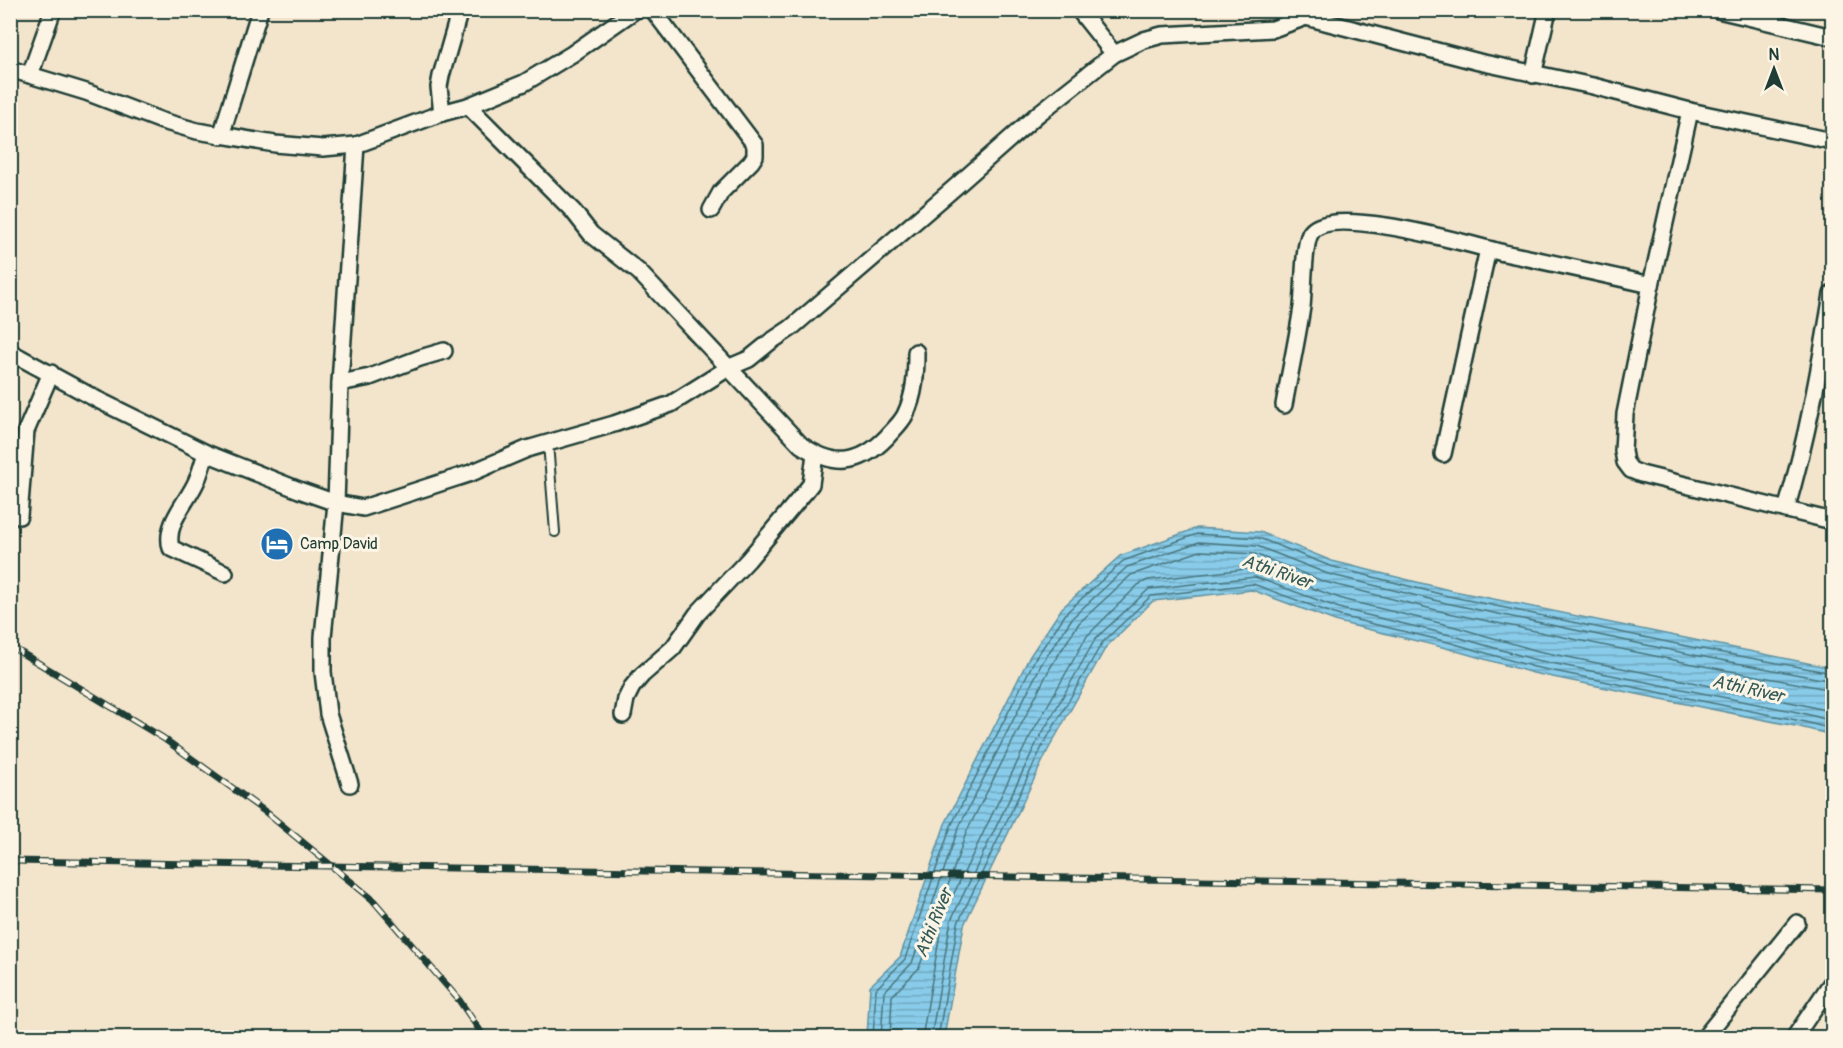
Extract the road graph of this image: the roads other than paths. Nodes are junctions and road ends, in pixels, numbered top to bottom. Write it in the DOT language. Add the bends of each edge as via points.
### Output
graph roads {
  1 [pos="53,10"];
  2 [pos="260,10"];
  3 [pos="460,10"];
  4 [pos="635,10"];
  5 [pos="653,10"];
  6 [pos="1079,10"];
  7 [pos="1548,10"];
  8 [pos="1718,10"];
  9 [pos="1307,14"];
  10 [pos="1833,37"];
  11 [pos="1114,54"];
  12 [pos="10,69"];
  13 [pos="30,75"];
  14 [pos="1533,75"];
  15 [pos="468,106"];
  16 [pos="1690,111"];
  17 [pos="442,112"];
  18 [pos="221,136"];
  19 [pos="1833,141"];
  20 [pos="356,145"];
  21 [pos="711,210"];
  22 [pos="1488,249"];
  23 [pos="1651,285"];
  24 [pos="1833,294"];
  25 [pos="444,351"];
  26 [pos="10,352"];
  27 [pos="916,352"];
  28 [pos="730,367"];
  29 [pos="51,373"];
  30 [pos="340,383"];
  31 [pos="1284,405"];
  32 [pos="548,443"];
  33 [pos="206,453"];
  34 [pos="815,454"];
  35 [pos="1443,454"];
  36 [pos="336,503"];
  37 [pos="1786,510"];
  38 [pos="19,516"];
  39 [pos="1833,521"];
  40 [pos="555,532"];
  41 [pos="225,573"];
  42 [pos="623,715"];
  43 [pos="350,784"];
  44 [pos="1797,923"];
  45 [pos="1833,982"];
  46 [pos="1704,1038"];
  47 [pos="1794,1038"];
  1 -- 13 [label="street"];
  2 -- 18 [label="street"];
  3 -- 17 [label="street" via="439,87"];
  4 -- 15 [label="street" via="533,77"];
  5 -- 21 [label="street" via="755,145 751,162 722,192"];
  6 -- 11 [label="street"];
  7 -- 14 [label="street"];
  8 -- 10 [label="street"];
  9 -- 11 [label="street" via="1273,29 1162,35"];
  9 -- 14 [label="street"];
  11 -- 28 [label="street" via="1038,114 791,328 749,359"];
  12 -- 13 [label="street"];
  13 -- 18 [label="street" via="162,121"];
  14 -- 16 [label="street"];
  15 -- 17 [label="street"];
  15 -- 28 [label="street" via="591,234 639,272"];
  16 -- 19 [label="street"];
  16 -- 23 [label="street"];
  17 -- 20 [label="street"];
  18 -- 20 [label="street" via="323,148"];
  20 -- 30 [label="street"];
  22 -- 23 [label="street"];
  22 -- 31 [label="street" via="1406,228 1372,224 1316,228 1310,235 1307,251"];
  22 -- 35 [label="street"];
  23 -- 37 [label="street" via="1625,414 1625,462 1641,474"];
  24 -- 37 [label="street" via="1801,459"];
  25 -- 30 [label="street" via="370,377"];
  26 -- 29 [label="street"];
  27 -- 34 [label="street" via="916,377 904,416 881,444 867,455 839,461"];
  28 -- 32 [label="street" via="671,404"];
  28 -- 34 [label="street" via="801,445"];
  29 -- 33 [label="street"];
  29 -- 38 [label="street" via="26,431"];
  30 -- 36 [label="street"];
  32 -- 36 [label="street" via="377,505 363,508"];
  32 -- 40 [label="lane"];
  33 -- 36 [label="street"];
  33 -- 41 [label="street" via="197,481 168,538 171,548"];
  34 -- 42 [label="street" via="811,484 804,494 697,614 673,648 632,687"];
  36 -- 43 [label="street" via="323,672 328,714"];
  37 -- 39 [label="street"];
  44 -- 46 [label="street"];
  45 -- 47 [label="street"];
}
